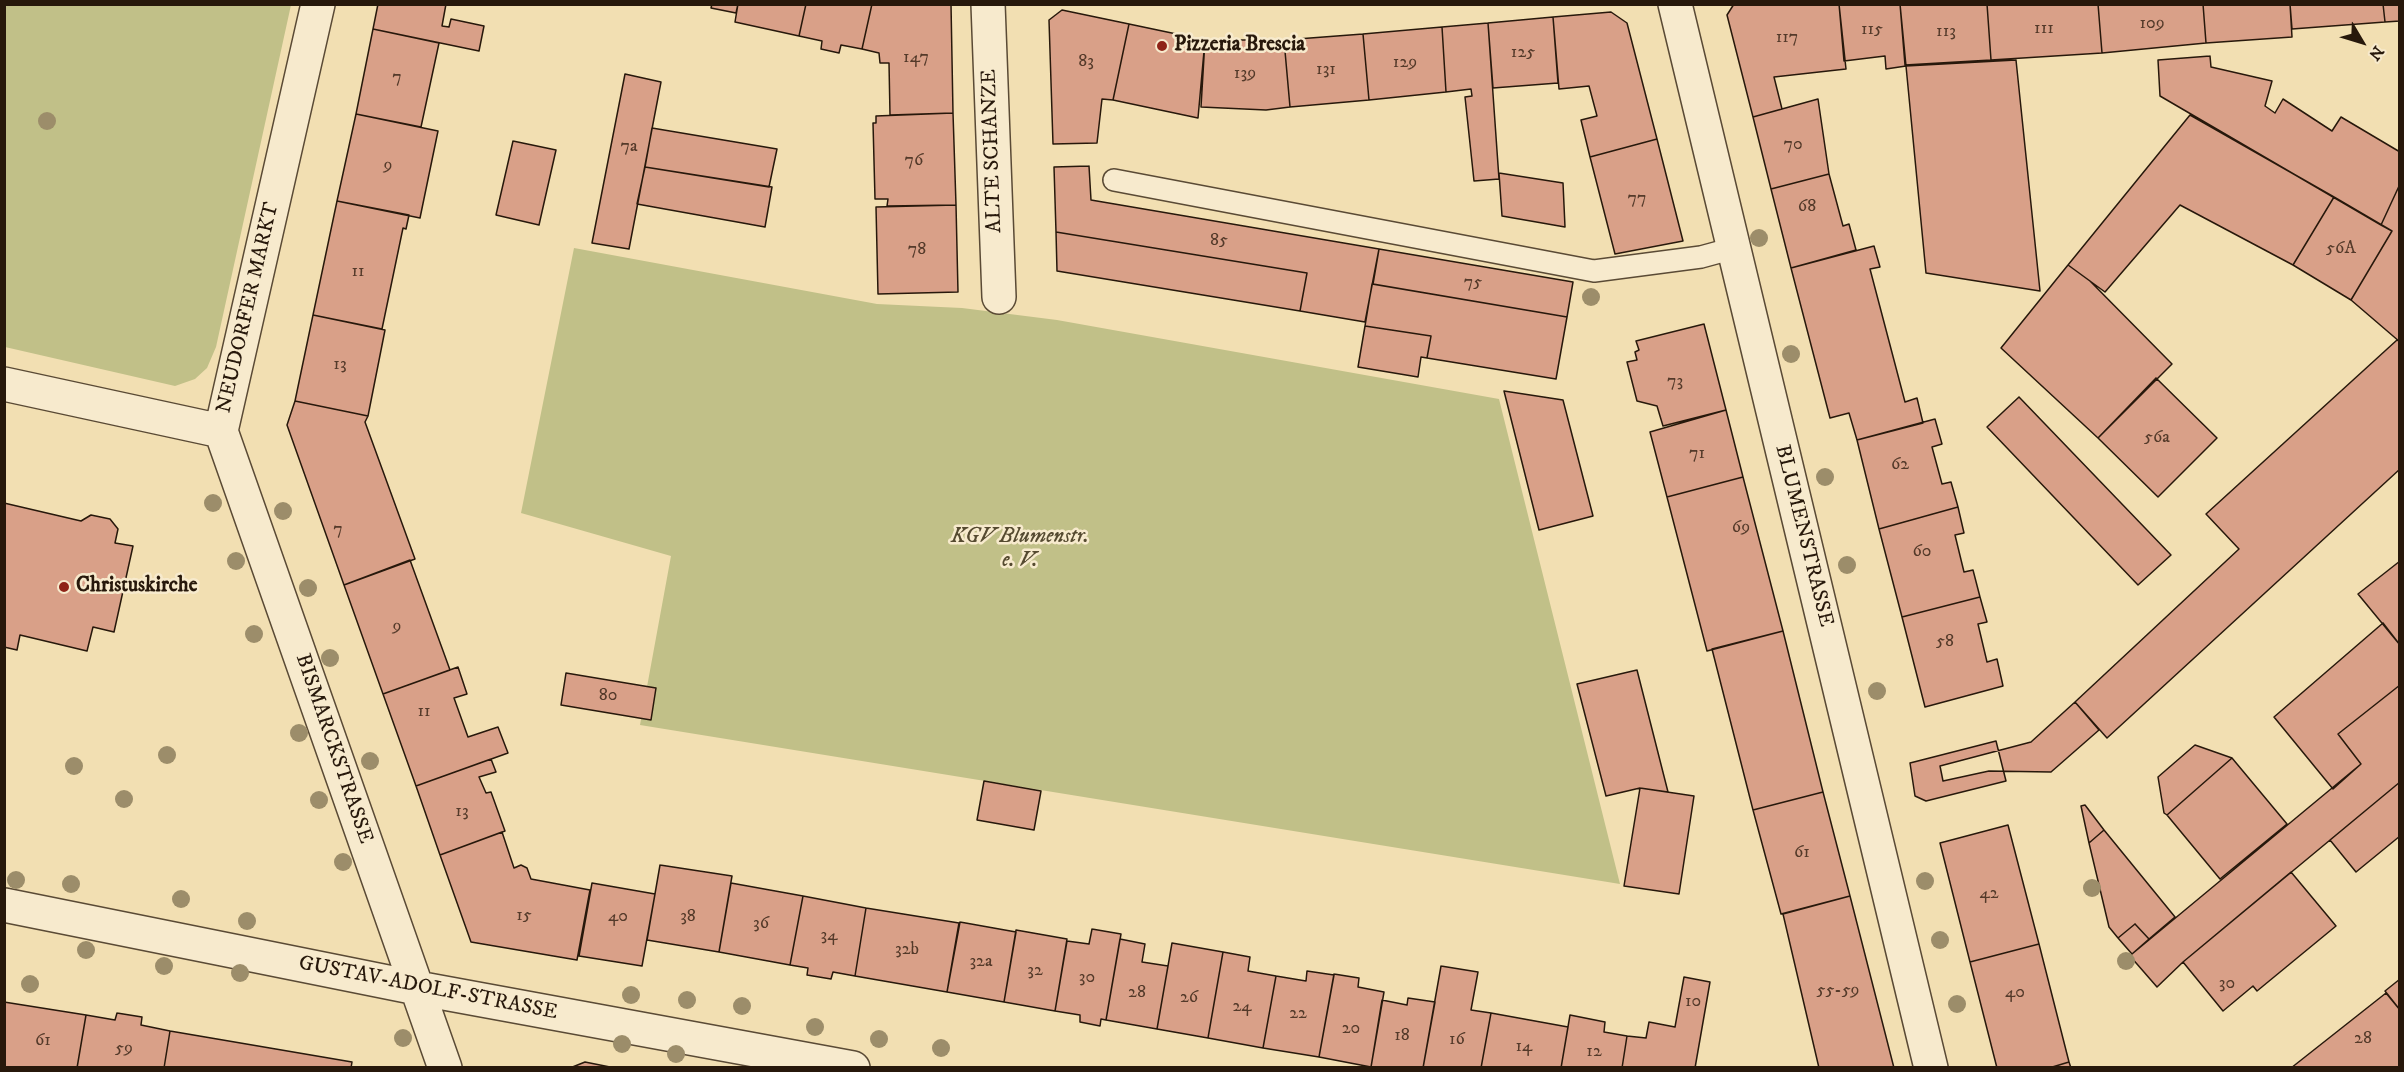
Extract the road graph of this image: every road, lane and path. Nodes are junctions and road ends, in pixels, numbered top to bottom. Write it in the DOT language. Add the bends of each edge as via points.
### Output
graph roads {
  1 [pos="318,4"];
  2 [pos="988,4"];
  3 [pos="1675,4"];
  4 [pos="1114,180"];
  5 [pos="1734,248"];
  6 [pos="999,297"];
  7 [pos="4,384"];
  8 [pos="221,430"];
  9 [pos="4,905"];
  10 [pos="417,988"];
  11 [pos="445,1068"];
  12 [pos="853,1068"];
  13 [pos="1931,1068"];
  1 -- 8 [label="street, NEUDORFER MARKT"];
  2 -- 6 [label="street, ALTE SCHANZE"];
  3 -- 5 [label="street, BLUMENSTRASSE"];
  4 -- 5 [label="lane" via="1594,271 1701,257"];
  5 -- 13 [label="street, BLUMENSTRASSE"];
  7 -- 8 [label="street, NEUDORFER MARKT"];
  8 -- 10 [label="street, BISMARCKSTRASSE"];
  9 -- 10 [label="street, GUSTAV-ADOLF-STRASSE"];
  10 -- 11 [label="street, BISMARCKSTRASSE"];
  10 -- 12 [label="street, GUSTAV-ADOLF-STRASSE"];
}
